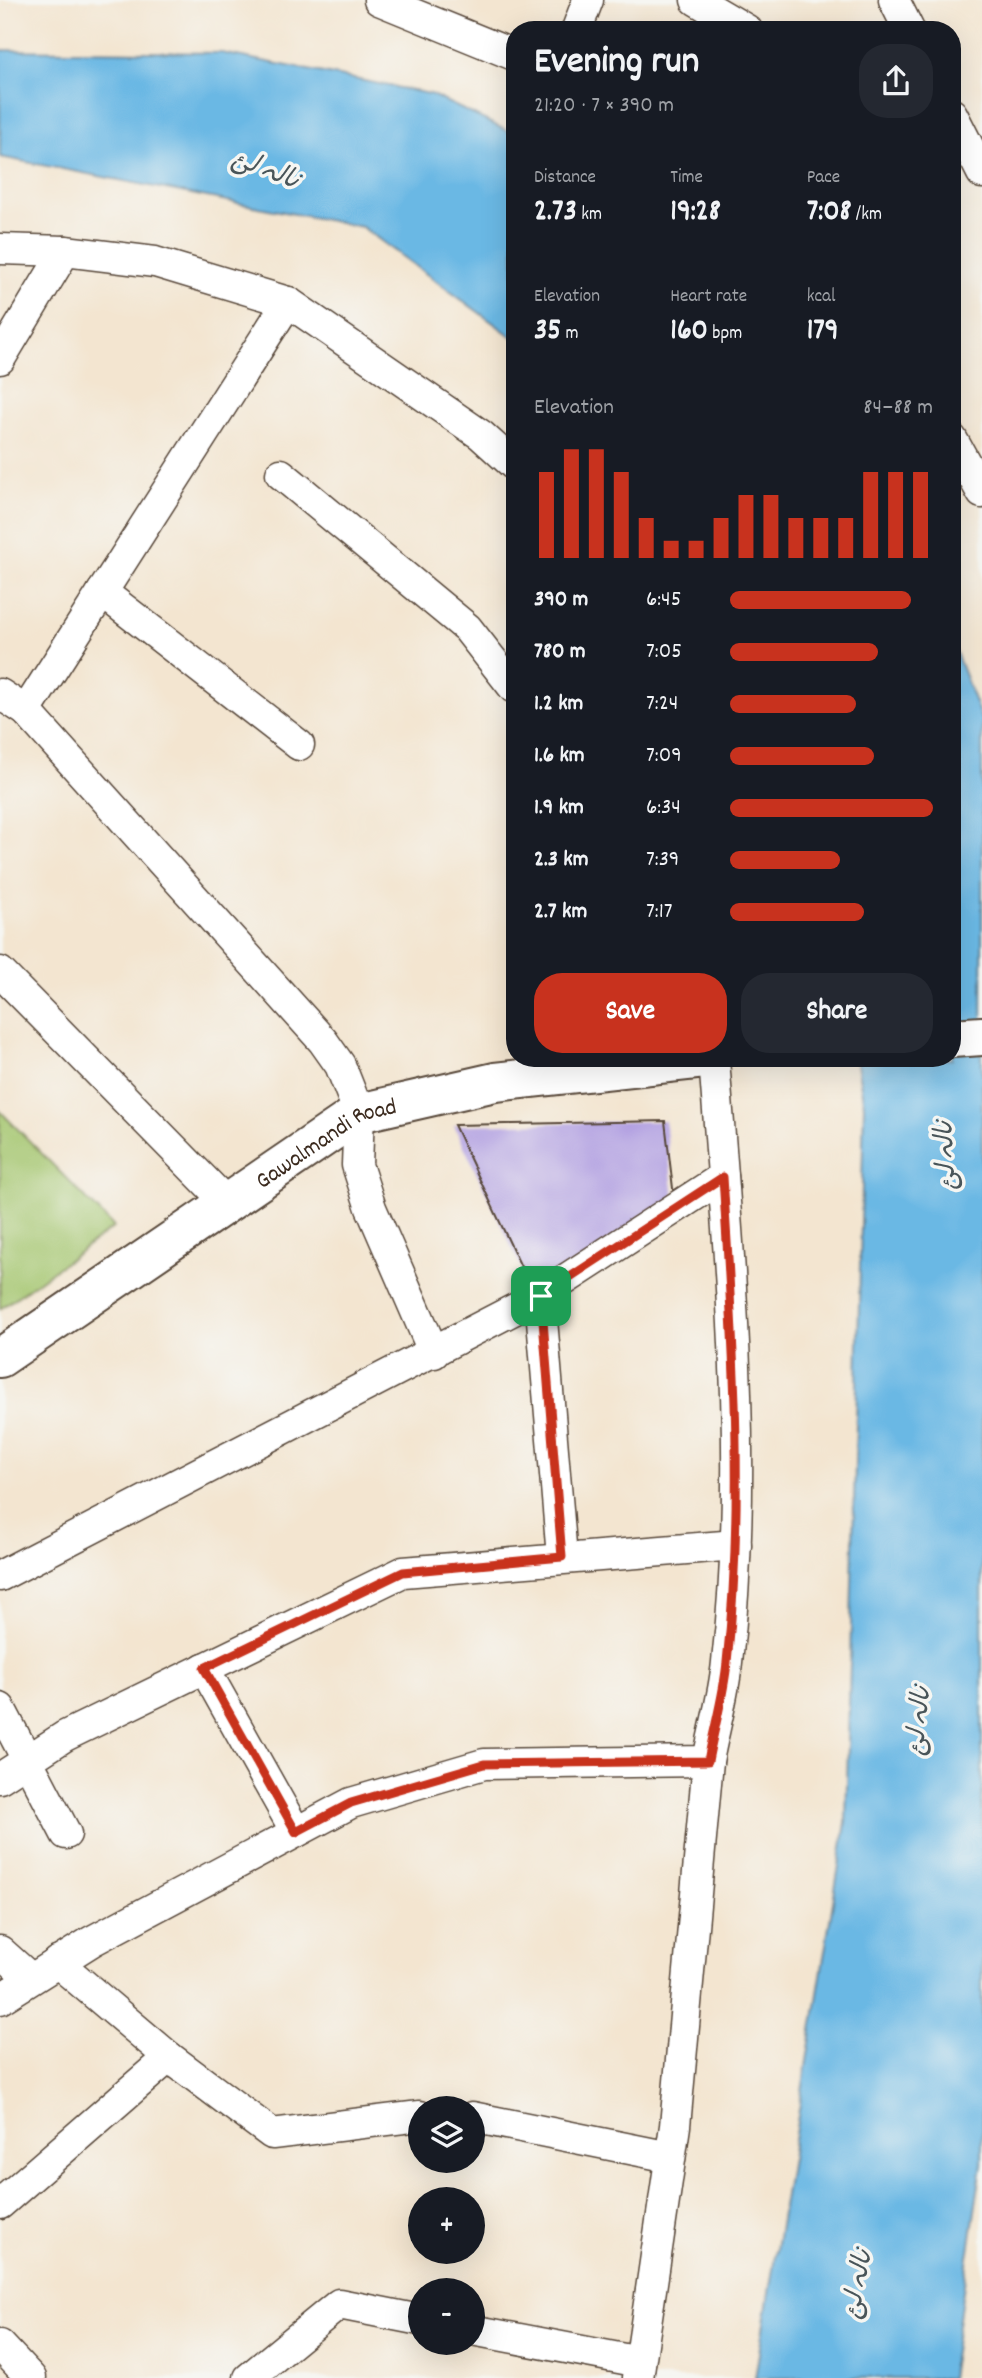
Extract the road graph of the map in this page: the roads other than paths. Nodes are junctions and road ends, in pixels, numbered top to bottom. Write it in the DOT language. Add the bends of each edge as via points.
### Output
graph roads {
  1 [pos="379,0"];
  2 [pos="588,0"];
  3 [pos="696,0"];
  4 [pos="894,0"];
  5 [pos="580,21"];
  6 [pos="732,21"];
  7 [pos="904,21"];
  8 [pos="506,52"];
  9 [pos="961,132"];
  10 [pos="982,173"];
  11 [pos="0,248"];
  12 [pos="65,251"];
  13 [pos="288,302"];
  14 [pos="0,359"];
  15 [pos="961,455"];
  16 [pos="506,458"];
  17 [pos="281,474"];
  18 [pos="982,493"];
  19 [pos="102,592"];
  20 [pos="506,678"];
  21 [pos="0,694"];
  22 [pos="26,710"];
  23 [pos="299,745"];
  24 [pos="0,972"];
  25 [pos="982,1035"];
  26 [pos="961,1037"];
  27 [pos="616,1067"];
  28 [pos="715,1067"];
  29 [pos="359,1113"];
  30 [pos="723,1177"];
  31 [pos="228,1204"];
  32 [pos="541,1296"];
  33 [pos="434,1353"];
  34 [pos="0,1357"];
  35 [pos="736,1545"];
  36 [pos="562,1557"];
  37 [pos="0,1576"];
  38 [pos="204,1668"];
  39 [pos="0,1708"];
  40 [pos="708,1761"];
  41 [pos="26,1763"];
  42 [pos="0,1778"];
  43 [pos="296,1832"];
  44 [pos="66,1834"];
  45 [pos="0,1951"];
  46 [pos="57,1962"];
  47 [pos="30,1978"];
  48 [pos="0,1999"];
  49 [pos="169,2057"];
  50 [pos="408,2117"];
  51 [pos="485,2120"];
  52 [pos="670,2157"];
  53 [pos="0,2204"];
  54 [pos="408,2318"];
  55 [pos="485,2333"];
  56 [pos="0,2345"];
  57 [pos="639,2370"];
  58 [pos="31,2378"];
  59 [pos="249,2378"];
  1 -- 8 [label="street"];
  2 -- 5 [label="street"];
  3 -- 6 [label="street"];
  4 -- 7 [label="street"];
  9 -- 10 [label="street"];
  11 -- 12 [label="street"];
  12 -- 13 [label="street" via="155,262"];
  12 -- 14 [label="street"];
  13 -- 16 [label="street" via="481,435"];
  13 -- 19 [label="street"];
  15 -- 18 [label="street"];
  17 -- 20 [label="street" via="467,628"];
  19 -- 22 [label="street"];
  19 -- 23 [label="street"];
  21 -- 22 [label="street"];
  22 -- 29 [label="street" via="323,1041 340,1065"];
  24 -- 31 [label="street"];
  25 -- 26 [label="street"];
  27 -- 29 [label="street, Gawalmandi Road" via="495,1082"];
  28 -- 30 [label="street"];
  29 -- 31 [label="street, Gawalmandi Road"];
  29 -- 33 [label="street" via="357,1165"];
  30 -- 32 [label="street"];
  30 -- 35 [label="street" via="738,1412"];
  31 -- 34 [label="street, Gawalmandi Road"];
  32 -- 33 [label="street"];
  32 -- 36 [label="street"];
  33 -- 37 [label="street"];
  35 -- 36 [label="street"];
  35 -- 40 [label="street" via="727,1664"];
  36 -- 38 [label="street" via="403,1572"];
  38 -- 41 [label="street" via="65,1737"];
  38 -- 43 [label="street"];
  39 -- 41 [label="street"];
  40 -- 43 [label="street" via="484,1764 351,1803"];
  40 -- 52 [label="street"];
  41 -- 42 [label="street"];
  41 -- 44 [label="street"];
  43 -- 46 [label="street"];
  45 -- 47 [label="street"];
  46 -- 47 [label="street"];
  46 -- 49 [label="street"];
  47 -- 48 [label="street"];
  49 -- 50 [label="street" via="272,2134"];
  49 -- 53 [label="street"];
  51 -- 52 [label="street"];
  52 -- 57 [label="street"];
  54 -- 59 [label="street" via="340,2304"];
  55 -- 57 [label="street"];
  56 -- 58 [label="street"];
}
